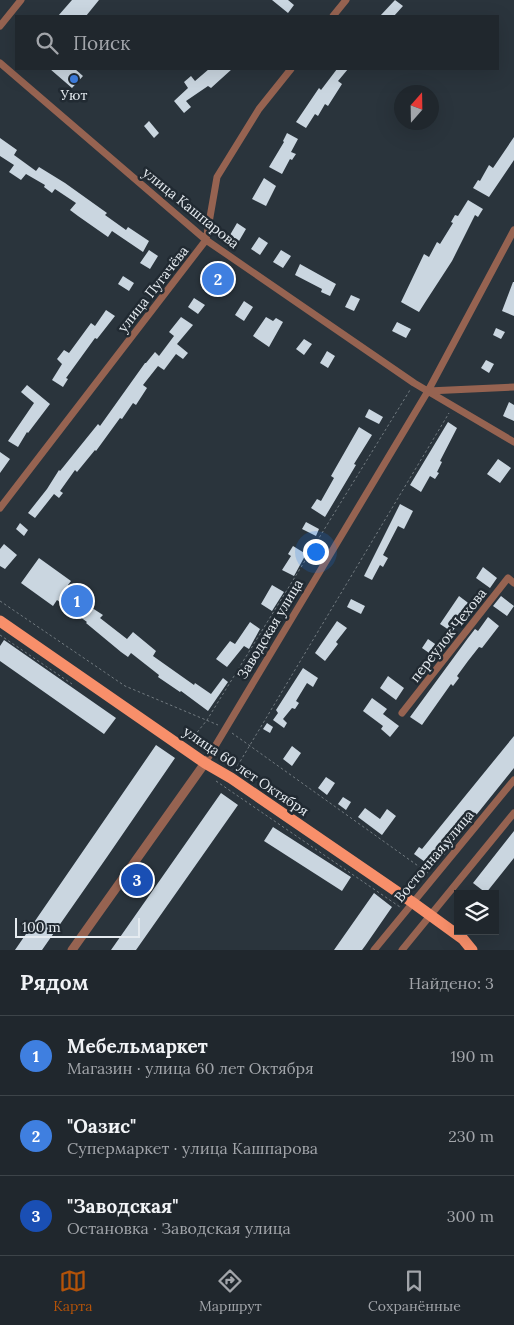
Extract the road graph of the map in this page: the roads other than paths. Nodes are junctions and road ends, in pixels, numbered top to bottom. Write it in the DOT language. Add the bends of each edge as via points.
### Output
graph roads {
  1 [pos="21,0"];
  2 [pos="346,0"];
  3 [pos="334,15"];
  4 [pos="0,26"];
  5 [pos="0,63"];
  6 [pos="291,70"];
  7 [pos="514,230"];
  8 [pos="206,240"];
  9 [pos="514,387"];
  10 [pos="428,391"];
  11 [pos="514,442"];
  12 [pos="0,508"];
  13 [pos="514,583"];
  14 [pos="0,621"];
  15 [pos="402,713"];
  16 [pos="206,763"];
  17 [pos="514,780"];
  18 [pos="514,813"];
  19 [pos="412,902"];
  20 [pos="430,915"];
  21 [pos="72,950"];
  22 [pos="374,950"];
  23 [pos="402,950"];
  24 [pos="472,950"];
  1 -- 4 [label="street"];
  2 -- 3 [label="street"];
  5 -- 8 [label="street, улица Кашпарова"];
  6 -- 8 [label="street, улица Пугачёва" via="259,109 217,178"];
  7 -- 10 [label="street, Заводская улица"];
  8 -- 10 [label="street, улица Кашпарова"];
  8 -- 12 [label="street, улица Пугачёва"];
  9 -- 10 [label="street"];
  10 -- 11 [label="street, улица Кашпарова"];
  10 -- 16 [label="street, Заводская улица"];
  13 -- 15 [label="street, переулок Чехова" via="508,578"];
  14 -- 16 [label="main road, улица 60 лет Октября"];
  16 -- 19 [label="main road, улица 60 лет Октября"];
  16 -- 21 [label="street, Заводская улица"];
  17 -- 19 [label="street, Восточная улица"];
  18 -- 20 [label="street"];
  19 -- 20 [label="main road, улица 60 лет Октября"];
  19 -- 22 [label="street, Восточная улица"];
  20 -- 23 [label="street"];
  20 -- 24 [label="main road, улица 60 лет Октября" via="463,939"];
}
